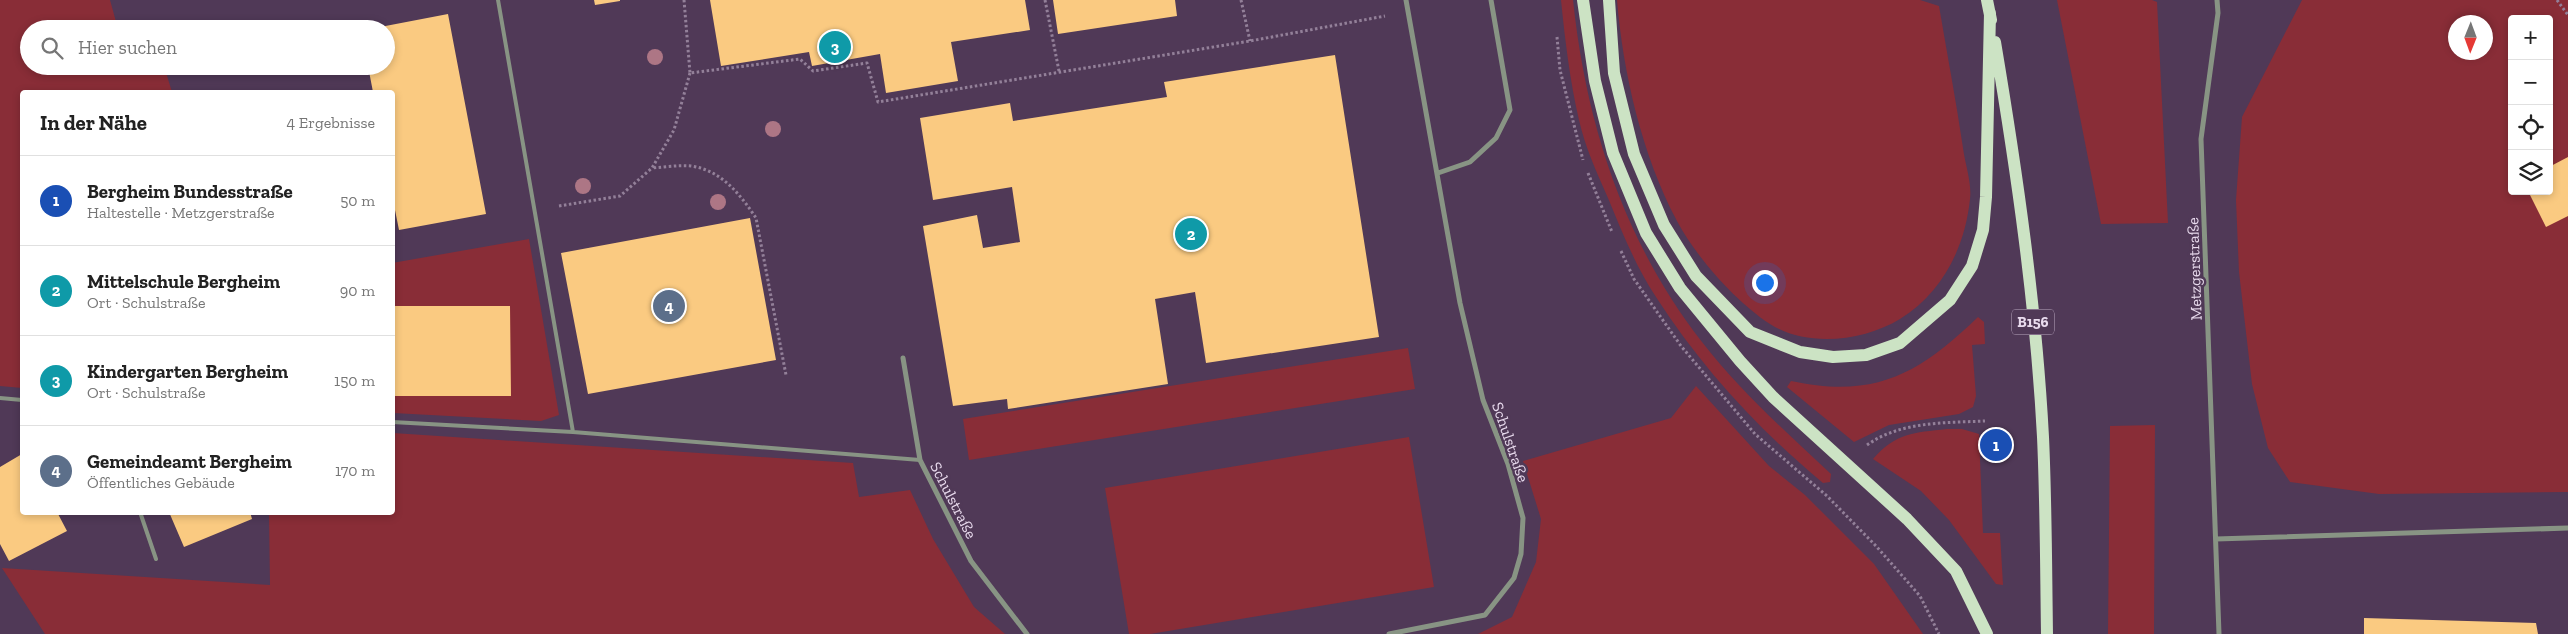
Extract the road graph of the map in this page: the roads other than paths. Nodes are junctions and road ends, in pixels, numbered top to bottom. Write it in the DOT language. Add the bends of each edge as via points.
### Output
graph roads {
  1 [pos="498,0"];
  2 [pos="1406,0"];
  3 [pos="1491,0"];
  4 [pos="1583,0"];
  5 [pos="1609,0"];
  6 [pos="2217,0"];
  7 [pos="1988,6"];
  8 [pos="1438,173"];
  9 [pos="903,358"];
  10 [pos="0,398"];
  11 [pos="20,400"];
  12 [pos="395,422"];
  13 [pos="573,432"];
  14 [pos="920,460"];
  15 [pos="141,515"];
  16 [pos="2568,528"];
  17 [pos="2216,539"];
  18 [pos="156,559"];
  19 [pos="1027,634"];
  20 [pos="1389,634"];
  21 [pos="1987,634"];
  22 [pos="2047,634"];
  23 [pos="2219,634"];
  1 -- 13 [label="lane"];
  2 -- 8 [label="street, Schulstraße"];
  3 -- 8 [label="street" via="1510,110 1496,138 1470,162"];
  4 -- 21 [label="main road" via="1595,81 1613,153 1646,233 1680,288 1773,397 1907,519 1956,571"];
  5 -- 7 [label="main road" via="1614,73 1634,154 1669,232 1696,276 1750,332 1800,352 1833,357 1866,355 1900,342 1950,300 1972,266 1983,230 1986,197"];
  6 -- 17 [label="street, Metzgerstraße" via="2201,140"];
  7 -- 22 [label="main road, B156" via="2025,238 2037,362 2043,437"];
  8 -- 20 [label="street, Schulstraße" via="1460,303 1483,400 1508,464 1523,518 1521,554 1514,578 1485,615"];
  9 -- 14 [label="street, Schulstraße"];
  10 -- 11 [label="lane"];
  12 -- 13 [label="lane"];
  13 -- 14 [label="lane"];
  14 -- 19 [label="street, Schulstraße" via="971,561"];
  15 -- 18 [label="lane"];
  16 -- 17 [label="street"];
  17 -- 23 [label="street, Metzgerstraße"];
}
